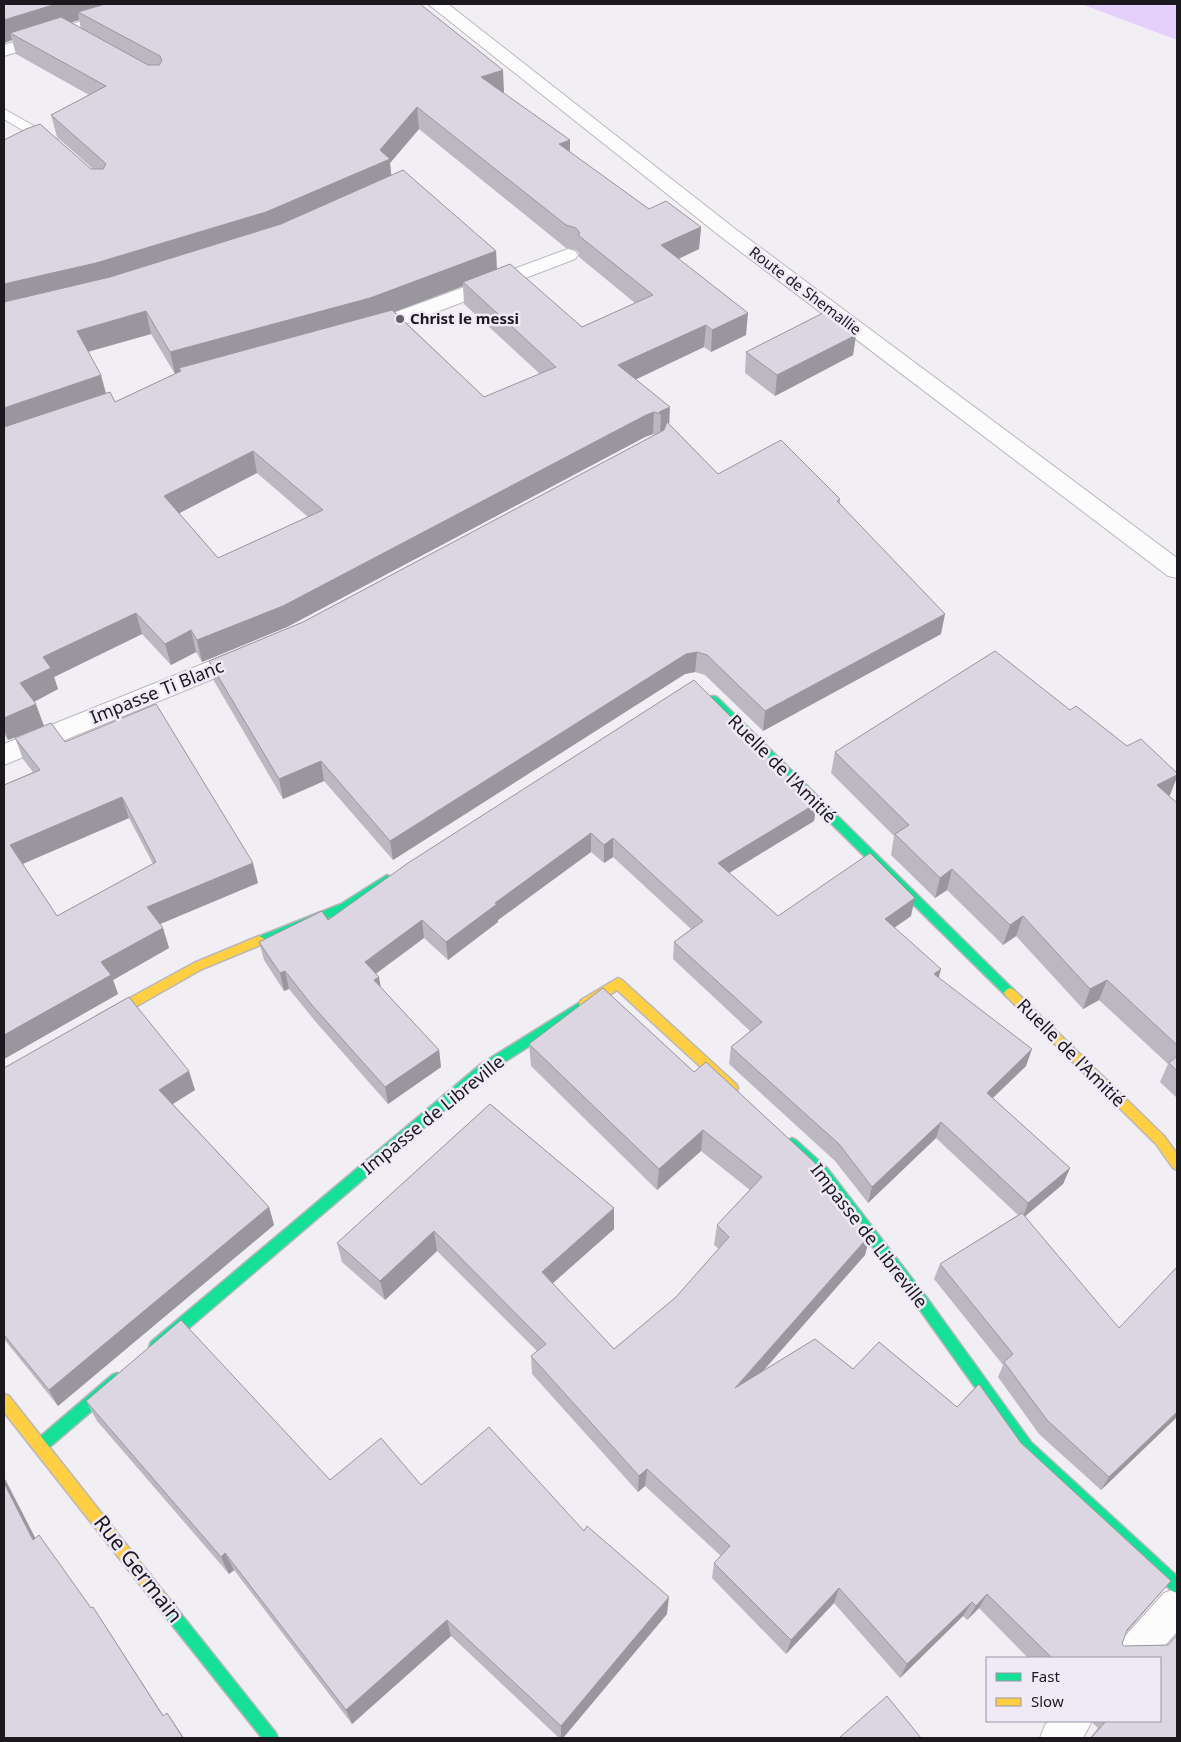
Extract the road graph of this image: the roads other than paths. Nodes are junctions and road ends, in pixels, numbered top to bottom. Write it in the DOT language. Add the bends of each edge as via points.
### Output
graph roads {
  1 [pos="154,4"];
  2 [pos="438,4"];
  3 [pos="4,51"];
  4 [pos="4,113"];
  5 [pos="48,139"];
  6 [pos="30,145"];
  7 [pos="62,151"];
  8 [pos="568,255"];
  9 [pos="343,337"];
  10 [pos="1177,570"];
  11 [pos="270,646"];
  12 [pos="702,690"];
  13 [pos="4,755"];
  14 [pos="395,875"];
  15 [pos="88,1027"];
  16 [pos="742,1098"];
  17 [pos="786,1138"];
  18 [pos="1177,1164"];
  19 [pos="146,1356"];
  20 [pos="123,1375"];
  21 [pos="4,1401"];
  22 [pos="40,1446"];
  23 [pos="1177,1586"];
  24 [pos="1177,1606"];
  25 [pos="1131,1657"];
  26 [pos="1073,1722"];
  27 [pos="271,1738"];
  28 [pos="1058,1738"];
  1 -- 3 [label="street" via="74,35"];
  2 -- 10 [label="street, Route de Shemallie" via="727,232"];
  4 -- 5 [label="lane"];
  5 -- 6 [label="lane"];
  5 -- 7 [label="lane"];
  8 -- 9 [label="street" via="381,327"];
  11 -- 13 [label="street, Impasse Ti Blanc"];
  12 -- 18 [label="street, Ruelle de l'Amitié" via="1160,1140"];
  14 -- 15 [label="street" via="345,907 198,966"];
  16 -- 19 [label="street, Impasse de Libreville" via="618,983 485,1068"];
  17 -- 23 [label="street, Impasse de Libreville" via="823,1172 1026,1447"];
  20 -- 22 [label="street"];
  21 -- 22 [label="street, Rue Germain"];
  22 -- 27 [label="street, Rue Germain"];
  24 -- 25 [label="street"];
  26 -- 28 [label="street"];
}
